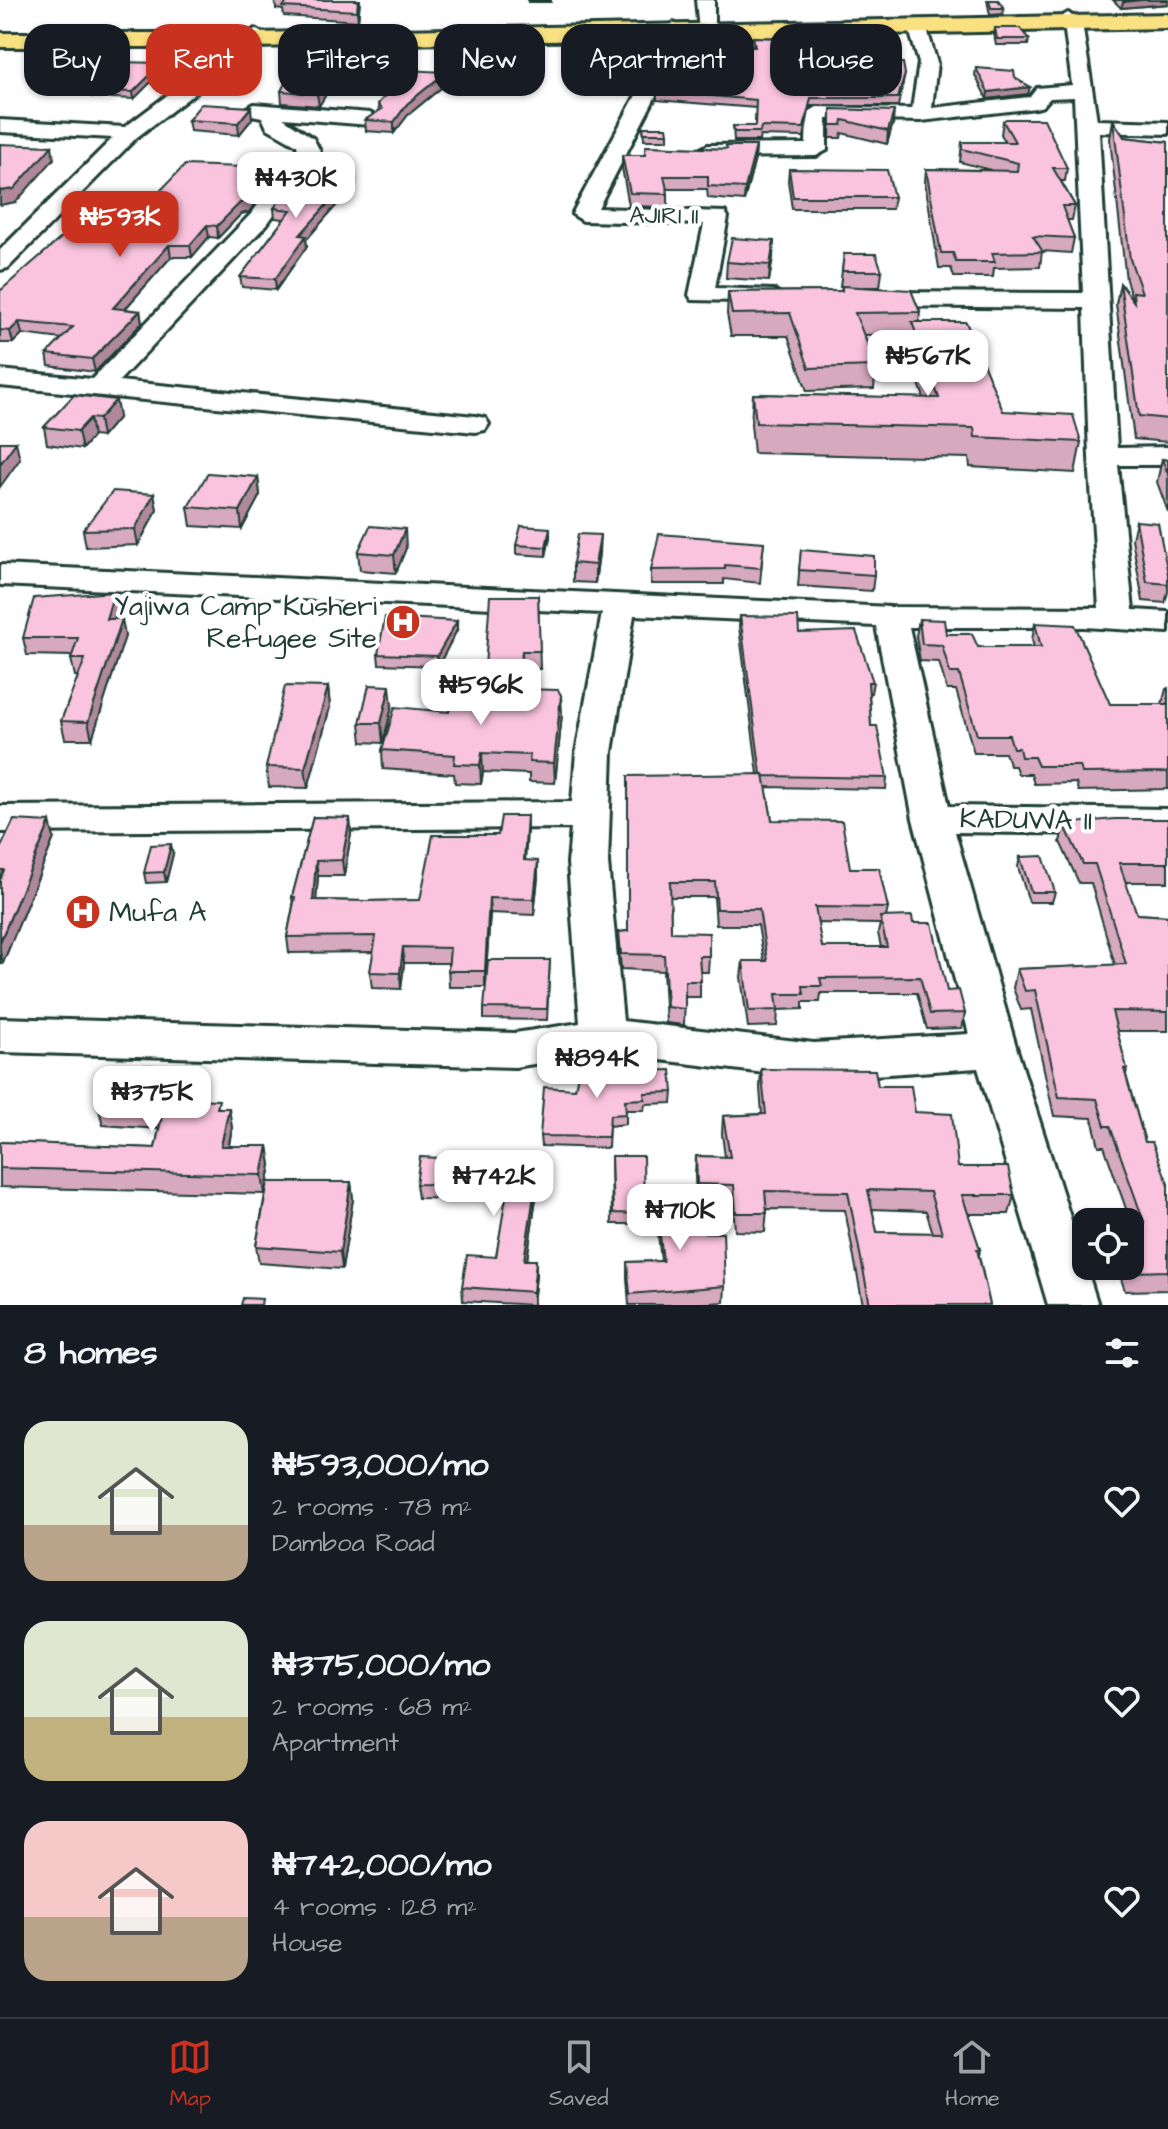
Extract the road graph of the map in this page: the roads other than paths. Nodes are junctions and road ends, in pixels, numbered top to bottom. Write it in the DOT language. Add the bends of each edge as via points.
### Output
graph roads {
  1 [pos="705,0"];
  2 [pos="1168,15"];
  3 [pos="1071,21"];
  4 [pos="1168,21"];
  5 [pos="707,24"];
  6 [pos="917,26"];
  7 [pos="754,28"];
  8 [pos="754,28"];
  9 [pos="561,32"];
  10 [pos="0,33"];
  11 [pos="146,35"];
  12 [pos="262,37"];
  13 [pos="146,38"];
  14 [pos="0,40"];
  15 [pos="1083,91"];
  16 [pos="176,96"];
  17 [pos="648,96"];
  18 [pos="167,103"];
  19 [pos="198,105"];
  20 [pos="229,108"];
  21 [pos="276,111"];
  22 [pos="921,115"];
  23 [pos="370,119"];
  24 [pos="0,126"];
  25 [pos="1088,126"];
  26 [pos="1168,128"];
  27 [pos="130,133"];
  28 [pos="693,150"];
  29 [pos="0,263"];
  30 [pos="796,297"];
  31 [pos="844,298"];
  32 [pos="1097,301"];
  33 [pos="0,378"];
  34 [pos="100,386"];
  35 [pos="475,424"];
  36 [pos="1168,456"];
  37 [pos="1103,457"];
  38 [pos="2,581"];
  39 [pos="620,603"];
  40 [pos="891,617"];
  41 [pos="1117,621"];
  42 [pos="1168,622"];
  43 [pos="591,815"];
  44 [pos="0,819"];
  45 [pos="932,819"];
  46 [pos="1168,822"];
  47 [pos="0,1035"];
  48 [pos="603,1036"];
  49 [pos="993,1050"];
  50 [pos="1073,1305"];
  1 -- 5 [label="street"];
  2 -- 3 [label="main road"];
  3 -- 4 [label="main road"];
  3 -- 6 [label="main road"];
  3 -- 7 [label="main road"];
  3 -- 15 [label="street"];
  6 -- 8 [label="main road"];
  6 -- 22 [label="street" via="928,63"];
  9 -- 12 [label="main road"];
  10 -- 11 [label="main road"];
  13 -- 14 [label="main road"];
  15 -- 22 [label="street" via="1044,92 1036,102"];
  15 -- 25 [label="street"];
  16 -- 18 [label="street"];
  17 -- 30 [label="street, AJIRI II" via="627,150 583,214 717,217 701,295"];
  18 -- 19 [label="street"];
  18 -- 27 [label="street"];
  20 -- 21 [label="street"];
  21 -- 23 [label="street"];
  21 -- 34 [label="street" via="274,124 306,142 309,151 259,219"];
  22 -- 28 [label="street" via="817,113 816,150"];
  24 -- 27 [label="street"];
  25 -- 26 [label="street"];
  25 -- 32 [label="street"];
  27 -- 29 [label="street"];
  31 -- 32 [label="street"];
  32 -- 37 [label="street"];
  33 -- 34 [label="street"];
  34 -- 35 [label="street"];
  36 -- 37 [label="street"];
  37 -- 41 [label="street"];
  38 -- 39 [label="street"];
  39 -- 40 [label="street"];
  39 -- 43 [label="street" via="594,752"];
  40 -- 41 [label="street"];
  40 -- 45 [label="street" via="909,726"];
  41 -- 42 [label="street"];
  43 -- 44 [label="street"];
  43 -- 48 [label="street" via="588,863"];
  45 -- 46 [label="street, KADUWA II"];
  45 -- 49 [label="street"];
  47 -- 48 [label="street" via="515,1050"];
  48 -- 49 [label="street" via="814,1061"];
  49 -- 50 [label="street"];
}
